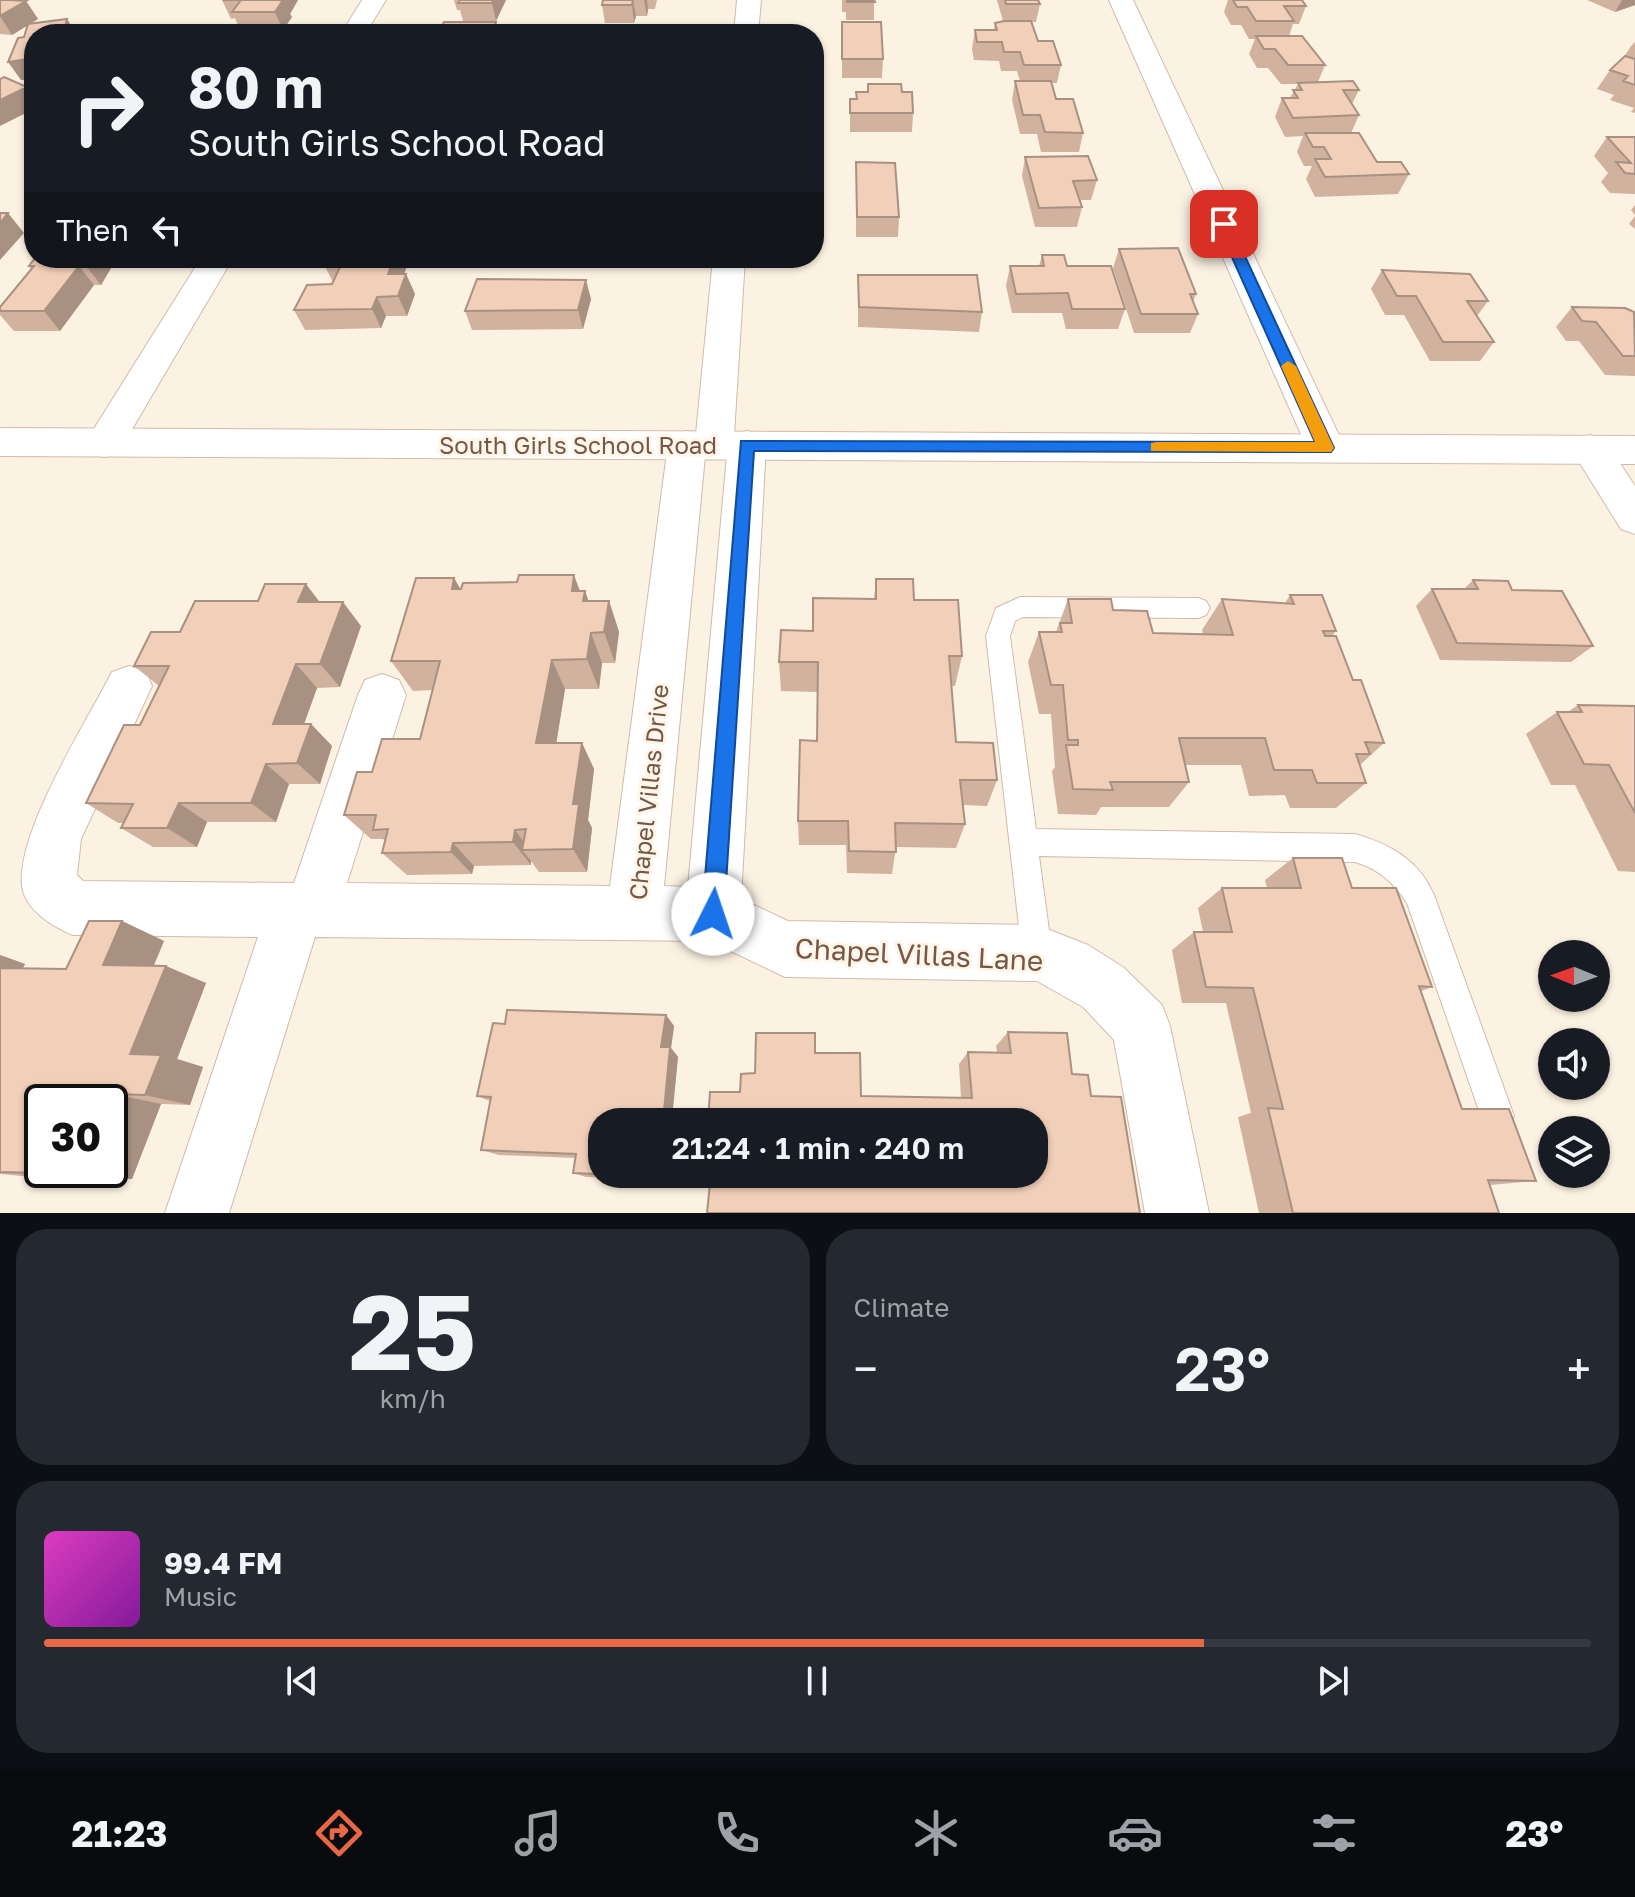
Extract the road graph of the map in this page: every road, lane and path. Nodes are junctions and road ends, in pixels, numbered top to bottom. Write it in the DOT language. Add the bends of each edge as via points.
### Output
graph roads {
  1 [pos="374,0"];
  2 [pos="749,0"];
  3 [pos="1121,0"];
  4 [pos="359,24"];
  5 [pos="747,24"];
  6 [pos="211,268"];
  7 [pos="728,268"];
  8 [pos="0,442"];
  9 [pos="104,443"];
  10 [pos="716,445"];
  11 [pos="1326,448"];
  12 [pos="1590,449"];
  13 [pos="1635,450"];
  14 [pos="1635,518"];
  15 [pos="1198,608"];
  16 [pos="129,686"];
  17 [pos="382,695"];
  18 [pos="1023,842"];
  19 [pos="302,912"];
  20 [pos="634,913"];
  21 [pos="713,914"];
  22 [pos="1037,953"];
  23 [pos="1497,1116"];
  24 [pos="197,1213"];
  25 [pos="1177,1213"];
  1 -- 4 [label="street"];
  2 -- 5 [label="street"];
  3 -- 11 [label="street"];
  6 -- 9 [label="street"];
  7 -- 10 [label="street"];
  8 -- 9 [label="street, South Girls School Road"];
  9 -- 10 [label="street, South Girls School Road"];
  10 -- 11 [label="street, South Girls School Road"];
  10 -- 20 [label="street, Chapel Villas Drive"];
  10 -- 21 [label="street"];
  11 -- 12 [label="street, South Girls School Road"];
  12 -- 13 [label="street, South Girls School Road"];
  12 -- 14 [label="street"];
  15 -- 18 [label="lane" via="1020,607 1005,615 998,636"];
  16 -- 19 [label="street, Chapel Villas Drive" via="55,837 49,886 73,908"];
  17 -- 19 [label="street"];
  18 -- 22 [label="lane"];
  18 -- 23 [label="lane" via="1355,848 1380,855 1404,871 1419,895"];
  19 -- 20 [label="street, Chapel Villas Drive"];
  19 -- 24 [label="street"];
  20 -- 21 [label="street, Chapel Villas Lane"];
  21 -- 22 [label="street, Chapel Villas Lane" via="785,949"];
  22 -- 25 [label="street, Chapel Villas Lane" via="1103,987 1141,1026"];
}
